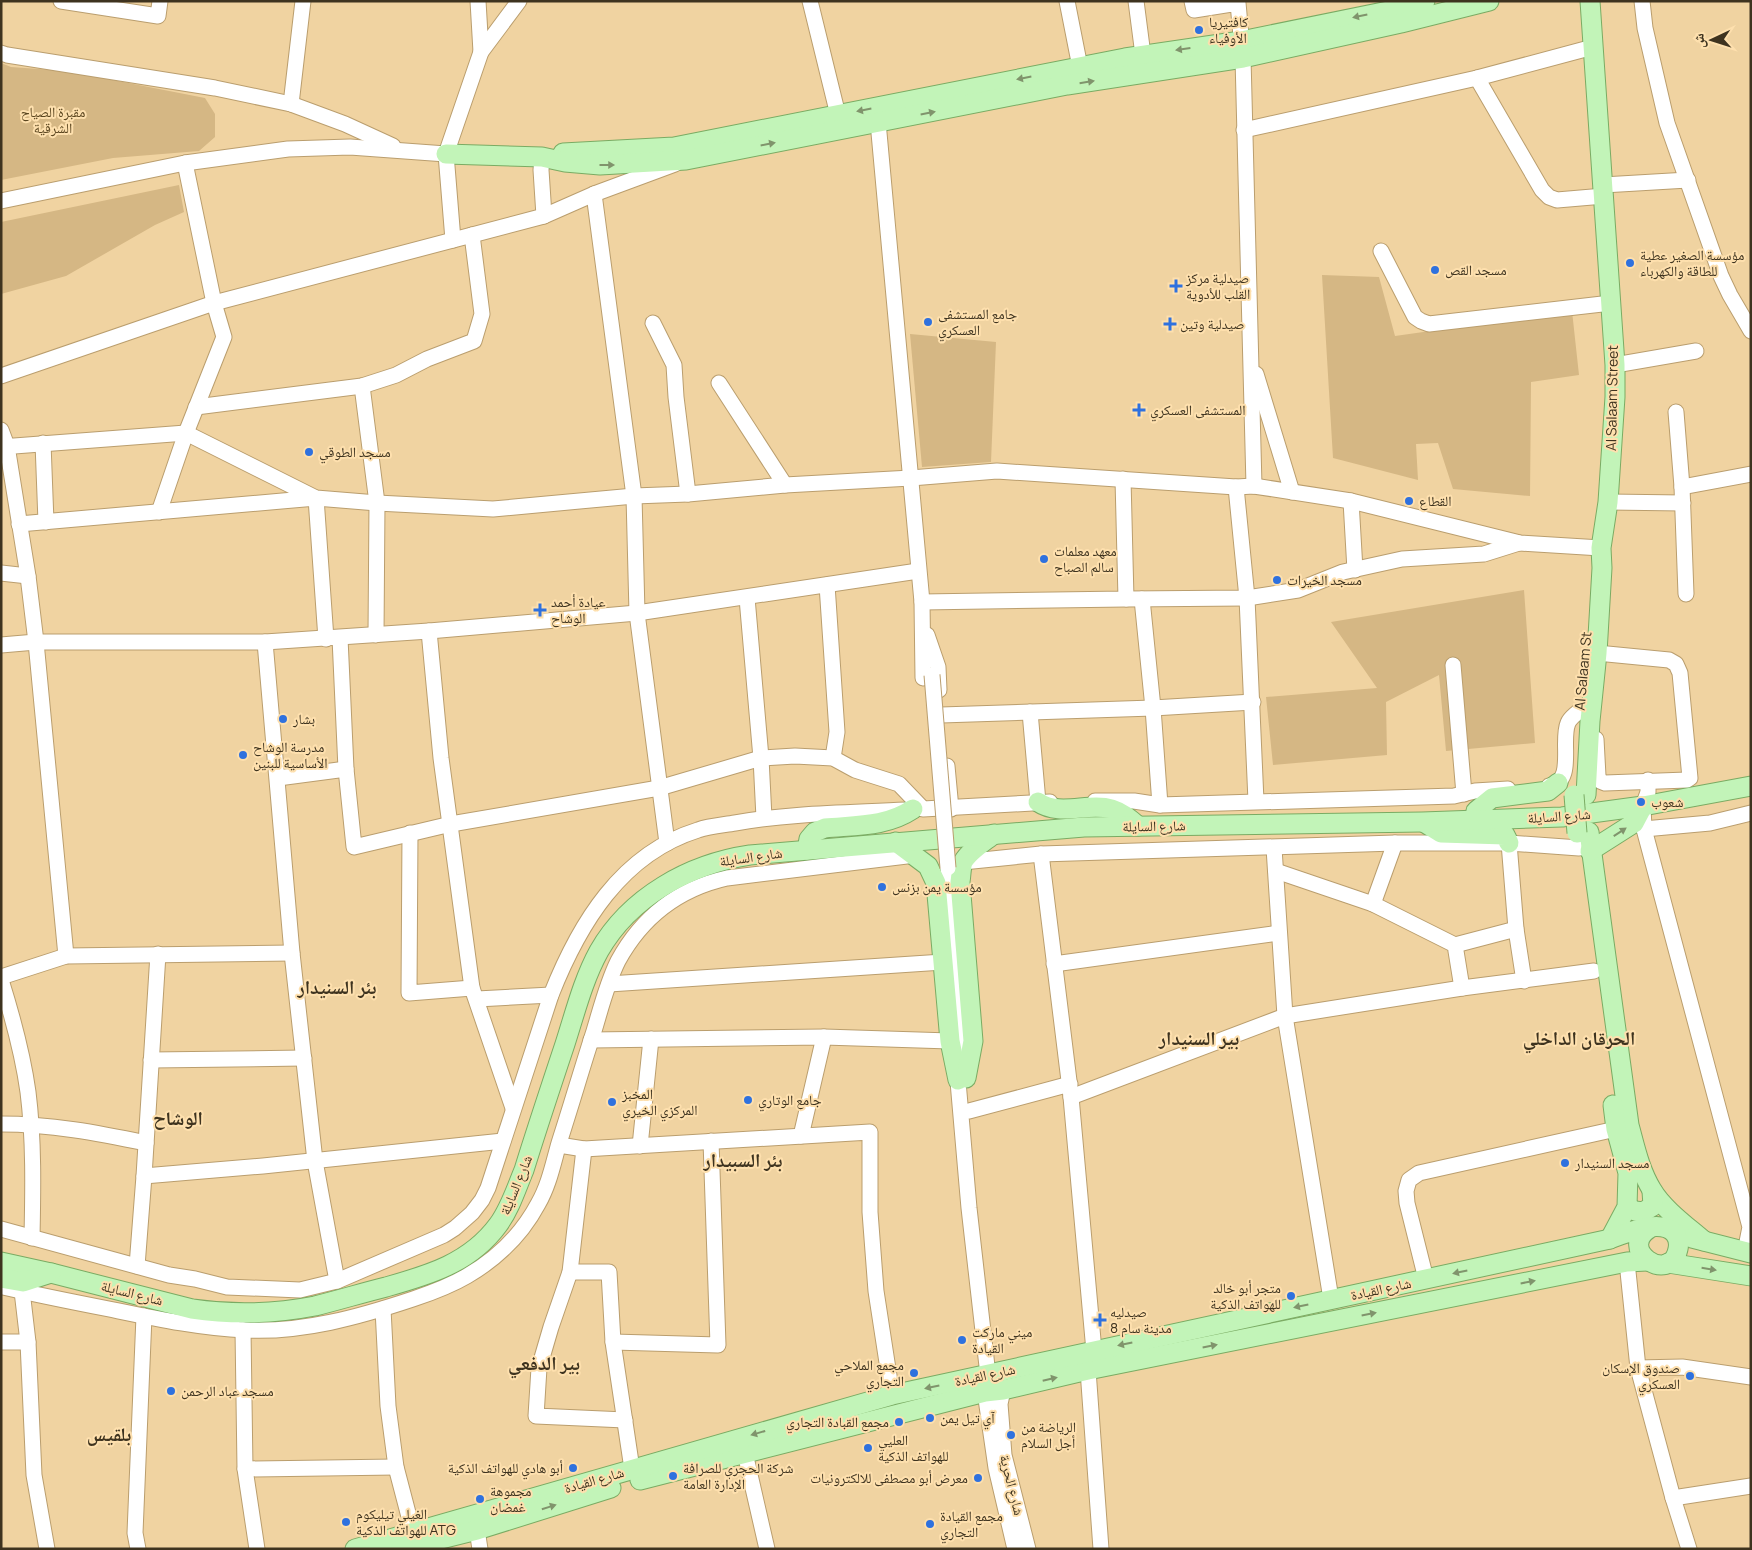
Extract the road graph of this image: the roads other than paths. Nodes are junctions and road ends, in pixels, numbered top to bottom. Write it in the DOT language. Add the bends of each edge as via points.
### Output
graph roads {
  1 [pos="61,1"];
  2 [pos="160,1"];
  3 [pos="303,1"];
  4 [pos="478,1"];
  5 [pos="519,1"];
  6 [pos="810,1"];
  7 [pos="1066,1"];
  8 [pos="1136,1"];
  9 [pos="1192,1"];
  10 [pos="1425,1"];
  11 [pos="1489,1"];
  12 [pos="1590,1"];
  13 [pos="1642,1"];
  14 [pos="66,2"];
  15 [pos="1391,5"];
  16 [pos="1593,47"];
  17 [pos="1242,50"];
  18 [pos="1,52"];
  19 [pos="481,52"];
  20 [pos="1143,55"];
  21 [pos="1080,67"];
  22 [pos="1477,78"];
  23 [pos="291,104"];
  24 [pos="838,115"];
  25 [pos="878,122"];
  26 [pos="1244,130"];
  27 [pos="401,150"];
  28 [pos="446,154"];
  29 [pos="542,157"];
  30 [pos="686,160"];
  31 [pos="185,163"];
  32 [pos="1688,180"];
  33 [pos="1603,190"];
  34 [pos="594,194"];
  35 [pos="1,200"];
  36 [pos="544,216"];
  37 [pos="472,235"];
  38 [pos="453,240"];
  39 [pos="1380,251"];
  40 [pos="214,303"];
  41 [pos="1611,303"];
  42 [pos="653,323"];
  43 [pos="1751,332"];
  44 [pos="1696,351"];
  45 [pos="1250,355"];
  46 [pos="1615,365"];
  47 [pos="1,376"];
  48 [pos="719,383"];
  49 [pos="362,386"];
  50 [pos="196,407"];
  51 [pos="1676,412"];
  52 [pos="1,430"];
  53 [pos="186,433"];
  54 [pos="43,443"];
  55 [pos="4,447"];
  56 [pos="1751,474"];
  57 [pos="911,478"];
  58 [pos="1123,479"];
  59 [pos="785,485"];
  60 [pos="1254,486"];
  61 [pos="1236,487"];
  62 [pos="1682,487"];
  63 [pos="1292,492"];
  64 [pos="688,494"];
  65 [pos="634,496"];
  66 [pos="316,498"];
  67 [pos="1351,502"];
  68 [pos="1608,502"];
  69 [pos="377,503"];
  70 [pos="1683,504"];
  71 [pos="158,512"];
  72 [pos="46,522"];
  73 [pos="20,524"];
  74 [pos="1520,543"];
  75 [pos="1601,548"];
  76 [pos="1355,570"];
  77 [pos="918,571"];
  78 [pos="1,573"];
  79 [pos="28,576"];
  80 [pos="827,584"];
  81 [pos="1686,594"];
  82 [pos="747,598"];
  83 [pos="1246,598"];
  84 [pos="1126,599"];
  85 [pos="1142,599"];
  86 [pos="922,602"];
  87 [pos="637,613"];
  88 [pos="923,620"];
  89 [pos="429,631"];
  90 [pos="376,635"];
  91 [pos="333,638"];
  92 [pos="36,642"];
  93 [pos="265,642"];
  94 [pos="1,645"];
  95 [pos="1597,653"];
  96 [pos="1453,665"];
  97 [pos="1253,702"];
  98 [pos="1154,708"];
  99 [pos="1030,712"];
  100 [pos="941,714"];
  101 [pos="1584,716"];
  102 [pos="761,758"];
  103 [pos="833,758"];
  104 [pos="346,769"];
  105 [pos="278,778"];
  106 [pos="1648,780"];
  107 [pos="1558,783"];
  108 [pos="1751,786"];
  109 [pos="659,788"];
  110 [pos="1464,794"];
  111 [pos="1256,801"];
  112 [pos="1038,802"];
  113 [pos="1160,805"];
  114 [pos="1643,806"];
  115 [pos="918,809"];
  116 [pos="951,809"];
  117 [pos="1751,813"];
  118 [pos="764,818"];
  119 [pos="1475,819"];
  120 [pos="1422,822"];
  121 [pos="451,824"];
  122 [pos="1138,826"];
  123 [pos="1644,829"];
  124 [pos="410,833"];
  125 [pos="994,834"];
  126 [pos="1584,841"];
  127 [pos="896,842"];
  128 [pos="667,843"];
  129 [pos="1395,843"];
  130 [pos="1509,843"];
  131 [pos="1274,848"];
  132 [pos="807,850"];
  133 [pos="1041,854"];
  134 [pos="915,855"];
  135 [pos="950,866"];
  136 [pos="1276,871"];
  137 [pos="1372,904"];
  138 [pos="1516,929"];
  139 [pos="1279,933"];
  140 [pos="1455,944"];
  141 [pos="292,953"];
  142 [pos="158,954"];
  143 [pos="66,956"];
  144 [pos="942,962"];
  145 [pos="1054,964"];
  146 [pos="1594,971"];
  147 [pos="1,978"];
  148 [pos="1524,981"];
  149 [pos="608,984"];
  150 [pos="1462,988"];
  151 [pos="475,994"];
  152 [pos="551,995"];
  153 [pos="1285,1016"];
  154 [pos="824,1037"];
  155 [pos="651,1039"];
  156 [pos="591,1040"];
  157 [pos="950,1041"];
  158 [pos="304,1058"];
  159 [pos="151,1060"];
  160 [pos="962,1079"];
  161 [pos="1071,1090"];
  162 [pos="513,1108"];
  163 [pos="969,1110"];
  164 [pos="1,1124"];
  165 [pos="30,1124"];
  166 [pos="1616,1129"];
  167 [pos="801,1136"];
  168 [pos="503,1141"];
  169 [pos="711,1141"];
  170 [pos="146,1143"];
  171 [pos="559,1145"];
  172 [pos="640,1146"];
  173 [pos="584,1150"];
  174 [pos="315,1161"];
  175 [pos="144,1176"];
  176 [pos="1652,1191"];
  177 [pos="1627,1207"];
  178 [pos="1652,1227"];
  179 [pos="1,1229"];
  180 [pos="1674,1232"];
  181 [pos="32,1238"];
  182 [pos="1610,1239"];
  183 [pos="1704,1241"];
  184 [pos="1748,1253"];
  185 [pos="1647,1261"];
  186 [pos="1,1262"];
  187 [pos="1627,1262"];
  188 [pos="1668,1262"];
  189 [pos="137,1266"];
  190 [pos="570,1272"];
  191 [pos="51,1273"];
  192 [pos="1751,1276"];
  193 [pos="1,1278"];
  194 [pos="1426,1279"];
  195 [pos="338,1280"];
  196 [pos="1,1286"];
  197 [pos="22,1292"];
  198 [pos="1331,1299"];
  199 [pos="384,1309"];
  200 [pos="144,1316"];
  201 [pos="243,1330"];
  202 [pos="1,1342"];
  203 [pos="28,1342"];
  204 [pos="613,1342"];
  205 [pos="1094,1351"];
  206 [pos="1638,1368"];
  207 [pos="1088,1370"];
  208 [pos="1751,1376"];
  209 [pos="993,1383"];
  210 [pos="892,1395"];
  211 [pos="625,1420"];
  212 [pos="745,1453"];
  213 [pos="396,1467"];
  214 [pos="245,1469"];
  215 [pos="632,1469"];
  216 [pos="1751,1486"];
  217 [pos="1673,1498"];
  218 [pos="477,1530"];
  219 [pos="414,1532"];
  220 [pos="46,1549"];
  221 [pos="138,1549"];
  222 [pos="256,1549"];
  223 [pos="355,1549"];
  224 [pos="401,1549"];
  225 [pos="480,1549"];
  226 [pos="767,1549"];
  227 [pos="1015,1549"];
  228 [pos="1028,1549"];
  229 [pos="1101,1549"];
  230 [pos="1689,1549"];
  1 -- 14 [label="street"];
  2 -- 14 [label="street" via="158,16"];
  3 -- 23 [label="street"];
  4 -- 19 [label="street"];
  5 -- 19 [label="street"];
  6 -- 24 [label="street"];
  7 -- 21 [label="street"];
  8 -- 20 [label="street"];
  9 -- 17 [label="street" via="1194,10 1238,3"];
  10 -- 15 [label="main road"];
  11 -- 17 [label="main road" via="1401,23"];
  12 -- 16 [label="main road, Al Salaam Street"];
  13 -- 32 [label="street" via="1667,123"];
  15 -- 17 [label="main road, one-way"];
  16 -- 22 [label="street"];
  16 -- 33 [label="main road, Al Salaam Street"];
  17 -- 20 [label="main road, one-way"];
  25 -- 17 [label="main road, one-way"];
  17 -- 26 [label="street"];
  18 -- 23 [label="street"];
  19 -- 28 [label="street"];
  20 -- 21 [label="main road"];
  21 -- 24 [label="main road, one-way"];
  22 -- 26 [label="street"];
  22 -- 33 [label="street" via="1549,197 1557,200"];
  23 -- 27 [label="street"];
  24 -- 29 [label="main road" via="674,147 571,151"];
  30 -- 25 [label="main road, one-way"];
  25 -- 57 [label="street"];
  26 -- 45 [label="street"];
  27 -- 28 [label="street"];
  27 -- 31 [label="street" via="309,147"];
  28 -- 29 [label="main road"];
  28 -- 38 [label="street"];
  29 -- 30 [label="main road, one-way" via="600,165"];
  29 -- 36 [label="street"];
  30 -- 34 [label="street"];
  31 -- 35 [label="street"];
  31 -- 40 [label="street"];
  32 -- 33 [label="street"];
  32 -- 43 [label="street" via="1721,276"];
  33 -- 41 [label="main road, Al Salaam Street"];
  34 -- 36 [label="street"];
  34 -- 65 [label="street"];
  36 -- 37 [label="street"];
  37 -- 38 [label="street"];
  37 -- 49 [label="street" via="482,314 474,341"];
  38 -- 40 [label="street"];
  39 -- 41 [label="street" via="1415,316 1429,324"];
  40 -- 47 [label="street"];
  40 -- 50 [label="street" via="224,337"];
  41 -- 46 [label="main road, Al Salaam Street"];
  42 -- 64 [label="street" via="674,365"];
  44 -- 46 [label="street"];
  45 -- 60 [label="street"];
  45 -- 63 [label="street"];
  46 -- 68 [label="main road, Al Salaam Street"];
  48 -- 59 [label="street"];
  49 -- 50 [label="street"];
  49 -- 69 [label="street"];
  50 -- 53 [label="street"];
  51 -- 62 [label="street"];
  52 -- 55 [label="street"];
  53 -- 54 [label="street"];
  53 -- 66 [label="street"];
  53 -- 71 [label="street"];
  54 -- 55 [label="street"];
  54 -- 72 [label="street"];
  55 -- 73 [label="street"];
  56 -- 62 [label="street"];
  57 -- 58 [label="street" via="997,471"];
  57 -- 59 [label="street"];
  57 -- 77 [label="street"];
  58 -- 61 [label="street"];
  58 -- 84 [label="street"];
  59 -- 64 [label="street"];
  60 -- 61 [label="street"];
  60 -- 63 [label="street"];
  61 -- 83 [label="street"];
  62 -- 70 [label="street"];
  63 -- 67 [label="street"];
  64 -- 65 [label="street"];
  65 -- 69 [label="street" via="493,509"];
  65 -- 87 [label="street"];
  66 -- 69 [label="street"];
  66 -- 71 [label="street"];
  66 -- 91 [label="street"];
  67 -- 74 [label="street"];
  67 -- 76 [label="street"];
  68 -- 70 [label="street"];
  68 -- 75 [label="main road, Al Salaam Street"];
  69 -- 90 [label="street"];
  70 -- 81 [label="street"];
  71 -- 72 [label="street"];
  72 -- 73 [label="street"];
  73 -- 79 [label="street"];
  74 -- 75 [label="street"];
  74 -- 76 [label="street" via="1484,554 1402,559"];
  75 -- 95 [label="main road, Al Salaam Street"];
  75 -- 101 [label="main road, Al Salaam St" via="1593,567"];
  76 -- 83 [label="street" via="1298,590"];
  77 -- 80 [label="street"];
  77 -- 86 [label="street"];
  78 -- 79 [label="street"];
  79 -- 92 [label="street"];
  80 -- 82 [label="street"];
  80 -- 103 [label="street" via="837,732"];
  82 -- 87 [label="street"];
  82 -- 102 [label="street"];
  83 -- 85 [label="street"];
  83 -- 97 [label="street"];
  84 -- 85 [label="street"];
  84 -- 86 [label="street"];
  85 -- 98 [label="street"];
  86 -- 88 [label="street"];
  87 -- 89 [label="street"];
  87 -- 109 [label="street"];
  88 -- 100 [label="street" via="938,667"];
  88 -- 135 [label="street, bridge"];
  89 -- 90 [label="street"];
  89 -- 121 [label="street"];
  90 -- 91 [label="street"];
  91 -- 93 [label="street"];
  91 -- 104 [label="street"];
  92 -- 93 [label="street"];
  92 -- 94 [label="street"];
  92 -- 143 [label="street"];
  93 -- 105 [label="street"];
  95 -- 101 [label="main road, Al Salaam Street"];
  95 -- 106 [label="street" via="1669,660 1678,668 1691,776 1687,780"];
  96 -- 110 [label="street"];
  97 -- 98 [label="street"];
  97 -- 111 [label="street"];
  98 -- 99 [label="street"];
  98 -- 113 [label="street"];
  99 -- 100 [label="street"];
  99 -- 112 [label="street"];
  100 -- 116 [label="street"];
  101 -- 106 [label="street" via="1596,741 1600,781"];
  101 -- 107 [label="street" via="1571,718 1566,729 1564,774"];
  101 -- 126 [label="main road, Al Salaam St, bridge" via="1580,795"];
  102 -- 103 [label="street"];
  102 -- 109 [label="street"];
  102 -- 118 [label="street"];
  103 -- 115 [label="street" via="854,770 899,784"];
  104 -- 105 [label="street"];
  104 -- 124 [label="street" via="354,847"];
  105 -- 141 [label="street"];
  106 -- 114 [label="street"];
  107 -- 110 [label="street"];
  107 -- 119 [label="main road" via="1548,791 1492,798 1476,811"];
  108 -- 114 [label="main road, شارع السايلة"];
  109 -- 121 [label="street"];
  109 -- 128 [label="street"];
  110 -- 111 [label="street"];
  111 -- 113 [label="street"];
  112 -- 113 [label="street" via="1117,800"];
  112 -- 116 [label="street"];
  112 -- 122 [label="main road" via="1050,808 1110,808 1124,814"];
  114 -- 119 [label="main road, شارع السايلة" via="1562,817"];
  114 -- 123 [label="street"];
  126 -- 114 [label="main road, one-way" via="1634,823"];
  115 -- 116 [label="street"];
  115 -- 118 [label="street"];
  115 -- 132 [label="main road" via="881,823 825,828 811,836"];
  117 -- 123 [label="street" via="1710,822"];
  118 -- 128 [label="street" via="699,829"];
  119 -- 120 [label="main road, شارع السايلة"];
  120 -- 122 [label="main road, شارع السايلة"];
  120 -- 130 [label="main road" via="1442,833 1506,835"];
  121 -- 124 [label="street"];
  121 -- 151 [label="street"];
  122 -- 125 [label="main road, شارع السايلة"];
  123 -- 184 [label="street" via="1750,1227"];
  124 -- 151 [label="street" via="409,993"];
  125 -- 127 [label="main road, شارع السايلة"];
  125 -- 135 [label="main road"];
  126 -- 130 [label="street"];
  126 -- 146 [label="main road"];
  126 -- 176 [label="main road" via="1629,1125"];
  127 -- 132 [label="main road, شارع السايلة"];
  127 -- 134 [label="main road"];
  128 -- 152 [label="street" via="639,861 604,895 574,944"];
  129 -- 130 [label="street"];
  129 -- 131 [label="street"];
  129 -- 137 [label="street"];
  130 -- 138 [label="street"];
  131 -- 133 [label="street"];
  131 -- 136 [label="street"];
  132 -- 191 [label="main road, شارع السايلة" via="733,857 700,867 654,892 629,911 598,952 588,976 512,1200 488,1237 459,1261 421,1277 315,1306 256,1313 192,1308"];
  133 -- 135 [label="street"];
  133 -- 145 [label="street"];
  134 -- 144 [label="main road" via="928,866 936,883"];
  134 -- 149 [label="street" via="727,878 699,886 660,909 643,925 617,962"];
  135 -- 160 [label="main road" via="960,882 973,1041"];
  136 -- 137 [label="street"];
  136 -- 139 [label="street"];
  137 -- 140 [label="street"];
  138 -- 140 [label="street"];
  138 -- 148 [label="street"];
  139 -- 145 [label="street"];
  139 -- 153 [label="street"];
  140 -- 150 [label="street"];
  141 -- 142 [label="street"];
  141 -- 158 [label="street"];
  142 -- 143 [label="street"];
  142 -- 159 [label="street"];
  143 -- 147 [label="street"];
  144 -- 149 [label="street"];
  144 -- 157 [label="main road"];
  145 -- 161 [label="street"];
  146 -- 148 [label="street"];
  146 -- 166 [label="main road"];
  147 -- 165 [label="street" via="28,1092"];
  148 -- 150 [label="street"];
  149 -- 156 [label="street"];
  150 -- 153 [label="street"];
  151 -- 152 [label="street"];
  151 -- 162 [label="street"];
  152 -- 162 [label="street"];
  153 -- 161 [label="street"];
  153 -- 198 [label="street"];
  154 -- 155 [label="street"];
  154 -- 157 [label="street"];
  154 -- 167 [label="street"];
  155 -- 156 [label="street"];
  155 -- 172 [label="street"];
  156 -- 171 [label="street"];
  157 -- 160 [label="main road"];
  158 -- 159 [label="street"];
  158 -- 174 [label="street"];
  159 -- 170 [label="street"];
  160 -- 163 [label="street"];
  160 -- 209 [label="street" via="969,1208"];
  161 -- 163 [label="street"];
  161 -- 205 [label="street"];
  162 -- 168 [label="street"];
  163 -- 209 [label="street"];
  164 -- 165 [label="street"];
  165 -- 170 [label="street"];
  165 -- 181 [label="street" via="34,1169"];
  166 -- 177 [label="main road" via="1628,1173"];
  166 -- 194 [label="street" via="1419,1173 1409,1180 1407,1204"];
  167 -- 169 [label="street"];
  167 -- 210 [label="street" via="870,1132 870,1212 876,1291"];
  168 -- 174 [label="street"];
  168 -- 195 [label="street" via="482,1200 460,1224 432,1241"];
  169 -- 172 [label="street"];
  169 -- 204 [label="street" via="718,1345"];
  170 -- 175 [label="street"];
  171 -- 173 [label="street"];
  171 -- 199 [label="street" via="538,1204 521,1229 496,1255 450,1285"];
  172 -- 173 [label="street"];
  173 -- 190 [label="street"];
  174 -- 175 [label="street"];
  174 -- 195 [label="street"];
  175 -- 189 [label="street"];
  176 -- 177 [label="main road" via="1653,1206 1643,1212"];
  176 -- 183 [label="main road"];
  177 -- 182 [label="main road"];
  178 -- 180 [label="main road" via="1664,1226"];
  178 -- 182 [label="main road, شارع القيادة"];
  178 -- 185 [label="main road" via="1640,1242 1641,1253"];
  179 -- 181 [label="street"];
  180 -- 183 [label="main road"];
  180 -- 188 [label="main road" via="1678,1249"];
  181 -- 189 [label="street"];
  182 -- 194 [label="main road, شارع القيادة, one-way"];
  183 -- 184 [label="main road"];
  185 -- 187 [label="main road, شارع القيادة"];
  185 -- 188 [label="main road" via="1657,1265"];
  186 -- 191 [label="main road, شارع السايلة"];
  187 -- 206 [label="street"];
  207 -- 187 [label="main road, شارع القيادة, one-way"];
  188 -- 192 [label="main road, one-way"];
  189 -- 195 [label="street" via="227,1287 300,1290"];
  190 -- 204 [label="street" via="609,1272"];
  190 -- 211 [label="street" via="539,1368 536,1416"];
  191 -- 193 [label="main road" via="23,1282"];
  194 -- 198 [label="main road, شارع القيادة"];
  196 -- 197 [label="street"];
  197 -- 200 [label="street"];
  197 -- 203 [label="street"];
  198 -- 205 [label="main road, شارع القيادة, one-way"];
  199 -- 201 [label="street" via="310,1325"];
  199 -- 213 [label="street" via="388,1406"];
  200 -- 201 [label="street"];
  200 -- 221 [label="street"];
  201 -- 214 [label="street"];
  202 -- 203 [label="street"];
  203 -- 220 [label="street" via="34,1475"];
  204 -- 211 [label="street"];
  205 -- 209 [label="main road, شارع القيادة"];
  206 -- 208 [label="street" via="1682,1368"];
  206 -- 217 [label="street"];
  209 -- 207 [label="main road, شارع القيادة, one-way"];
  207 -- 229 [label="street"];
  209 -- 210 [label="main road, شارع القيادة, one-way"];
  209 -- 212 [label="main road, شارع القيادة"];
  209 -- 227 [label="street" via="996,1468"];
  209 -- 228 [label="street, شارع الحرية" via="1000,1404 1004,1455"];
  210 -- 215 [label="main road, شارع القيادة, one-way"];
  211 -- 215 [label="street"];
  218 -- 212 [label="main road, شارع القيادة, one-way" via="634,1481"];
  212 -- 226 [label="street"];
  213 -- 214 [label="street"];
  213 -- 219 [label="street"];
  214 -- 222 [label="street"];
  215 -- 219 [label="main road, شارع القيادة"];
  216 -- 217 [label="street"];
  217 -- 230 [label="street"];
  218 -- 224 [label="main road, شارع القيادة"];
  218 -- 225 [label="street"];
  219 -- 223 [label="main road, شارع القيادة"];
}
